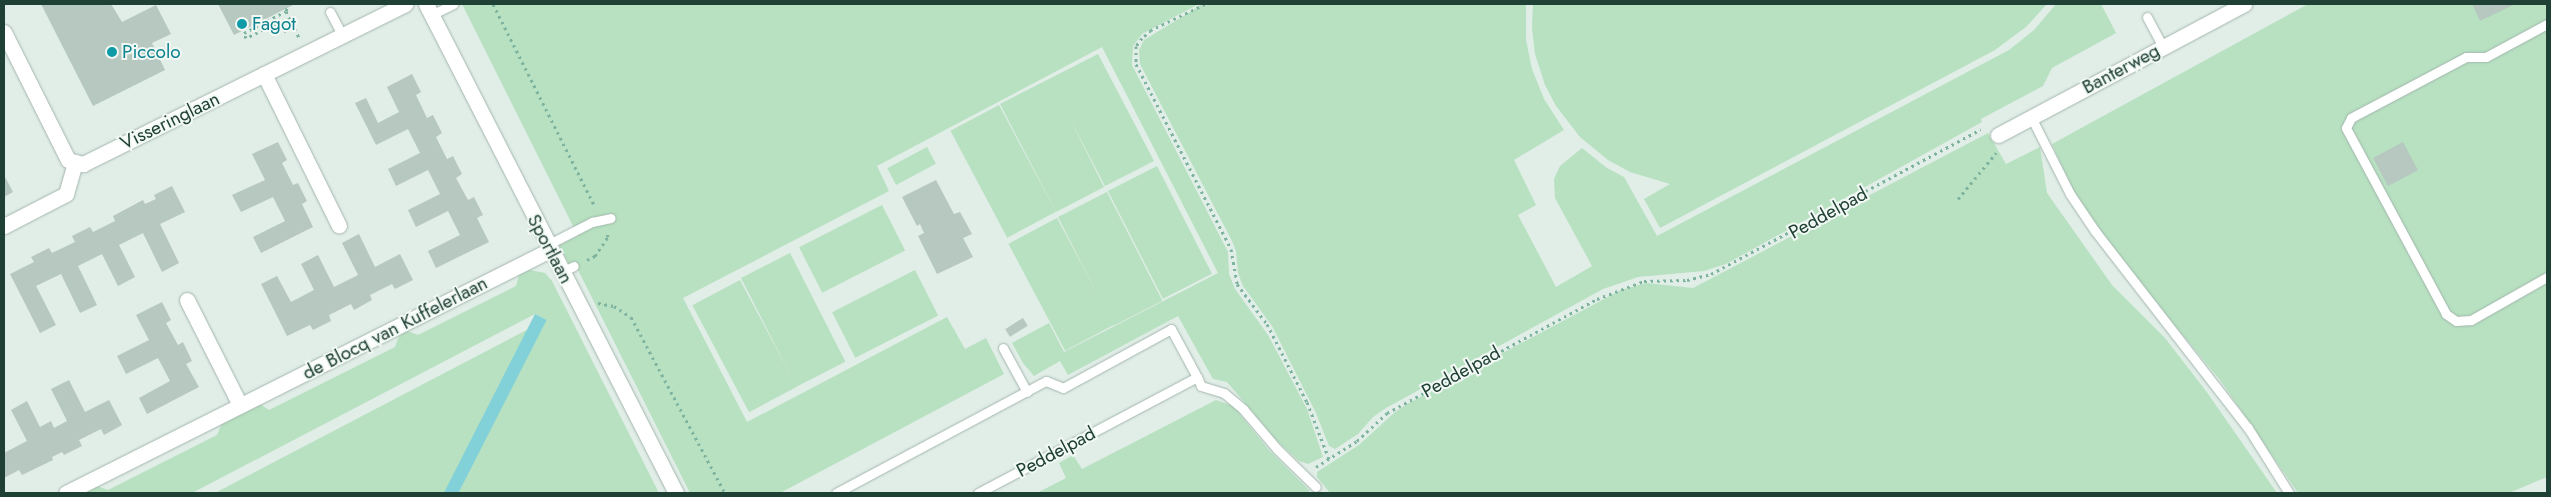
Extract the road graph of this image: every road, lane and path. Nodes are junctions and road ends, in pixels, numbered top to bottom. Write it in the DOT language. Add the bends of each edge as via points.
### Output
graph roads {
  1 [pos="406,4"];
  2 [pos="454,4"];
  3 [pos="493,4"];
  4 [pos="1204,4"];
  5 [pos="2244,4"];
  6 [pos="428,10"];
  7 [pos="330,12"];
  8 [pos="2147,17"];
  9 [pos="291,21"];
  10 [pos="2547,24"];
  11 [pos="4,32"];
  12 [pos="286,32"];
  13 [pos="342,35"];
  14 [pos="2162,47"];
  15 [pos="264,74"];
  16 [pos="2031,117"];
  17 [pos="1985,127"];
  18 [pos="1998,135"];
  19 [pos="75,162"];
  20 [pos="1958,199"];
  21 [pos="611,218"];
  22 [pos="601,220"];
  23 [pos="4,226"];
  24 [pos="339,226"];
  25 [pos="548,248"];
  26 [pos="567,269"];
  27 [pos="2547,277"];
  28 [pos="187,300"];
  29 [pos="593,302"];
  30 [pos="1003,348"];
  31 [pos="1197,377"];
  32 [pos="1027,392"];
  33 [pos="240,405"];
  34 [pos="1329,459"];
  35 [pos="1305,474"];
  36 [pos="1316,487"];
  37 [pos="66,493"];
  38 [pos="676,493"];
  39 [pos="725,493"];
  40 [pos="836,493"];
  41 [pos="978,493"];
  42 [pos="2289,493"];
  1 -- 13 [label="street, Visseringlaan"];
  2 -- 6 [label="lane"];
  3 -- 22 [label="path"];
  4 -- 34 [label="path" via="1151,30 1136,46 1136,64 1230,249 1237,284 1267,324 1307,402"];
  5 -- 14 [label="street, Banterweg"];
  6 -- 25 [label="street, Sportlaan"];
  7 -- 13 [label="lane"];
  8 -- 14 [label="lane"];
  9 -- 12 [label="path" via="287,9 244,33 246,38 281,21"];
  10 -- 27 [label="lane" via="2486,57 2466,57 2351,118 2346,128 2446,314 2456,320 2471,320"];
  11 -- 19 [label="street" via="68,160"];
  13 -- 15 [label="street, Visseringlaan"];
  14 -- 16 [label="street, Banterweg"];
  15 -- 19 [label="street, Visseringlaan" via="83,164"];
  15 -- 24 [label="street"];
  16 -- 18 [label="street, Banterweg"];
  16 -- 42 [label="lane" via="2070,194 2095,231 2248,428"];
  17 -- 34 [label="path, Peddelpad" via="1711,274 1678,280 1644,281 1598,298 1387,413 1357,441"];
  18 -- 20 [label="path" via="1996,152"];
  19 -- 23 [label="street" via="66,194"];
  21 -- 22 [label="lane"];
  22 -- 25 [label="lane"];
  22 -- 26 [label="path" via="608,237 595,256"];
  25 -- 26 [label="street, Sportlaan"];
  25 -- 33 [label="street, de Blocq van Kuffelerlaan"];
  26 -- 38 [label="street, Sportlaan"];
  28 -- 33 [label="street"];
  29 -- 39 [label="path" via="614,306 631,317"];
  30 -- 32 [label="lane"];
  31 -- 32 [label="lane" via="1172,329 1063,388 1046,381"];
  31 -- 35 [label="lane" via="1201,386 1224,394 1243,408 1277,449"];
  31 -- 41 [label="lane, Peddelpad"];
  32 -- 40 [label="lane"];
  33 -- 37 [label="street, de Blocq van Kuffelerlaan"];
  34 -- 35 [label="path, Peddelpad"];
  35 -- 36 [label="lane"];
}
